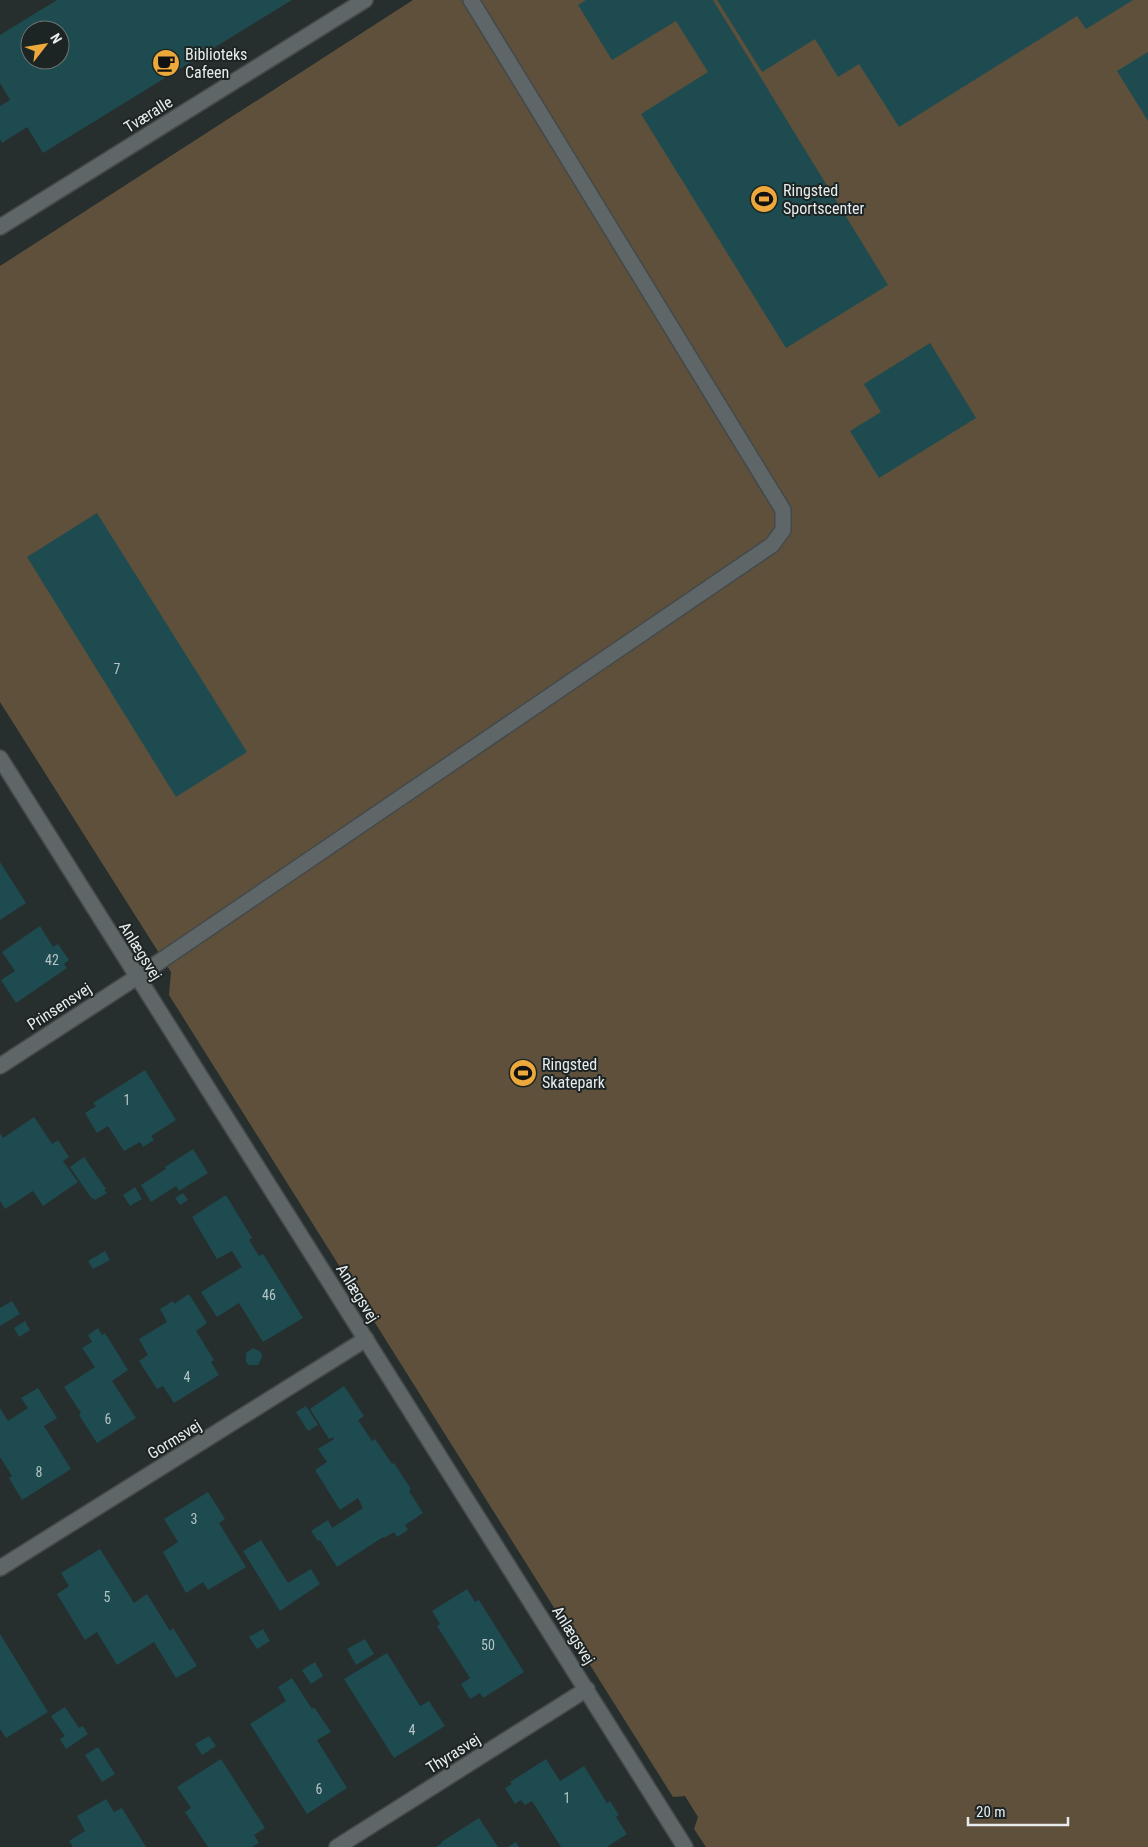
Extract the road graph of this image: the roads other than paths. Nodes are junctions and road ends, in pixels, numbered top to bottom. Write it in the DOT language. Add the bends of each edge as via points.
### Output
graph roads {
  1 [pos="365,0"];
  2 [pos="472,0"];
  3 [pos="0,227"];
  4 [pos="0,758"];
  5 [pos="137,977"];
  6 [pos="0,1066"];
  7 [pos="366,1339"];
  8 [pos="0,1568"];
  9 [pos="587,1689"];
  10 [pos="337,1847"];
  11 [pos="685,1847"];
  1 -- 3 [label="street, Tværalle"];
  2 -- 5 [label="street, Prinsensvej" via="783,510 783,530 772,546"];
  4 -- 5 [label="street, Anlægsvej"];
  5 -- 6 [label="street, Prinsensvej"];
  5 -- 7 [label="street, Anlægsvej"];
  7 -- 8 [label="street, Gormsvej"];
  7 -- 9 [label="street, Anlægsvej"];
  9 -- 10 [label="street, Thyrasvej"];
  9 -- 11 [label="street, Anlægsvej"];
}
